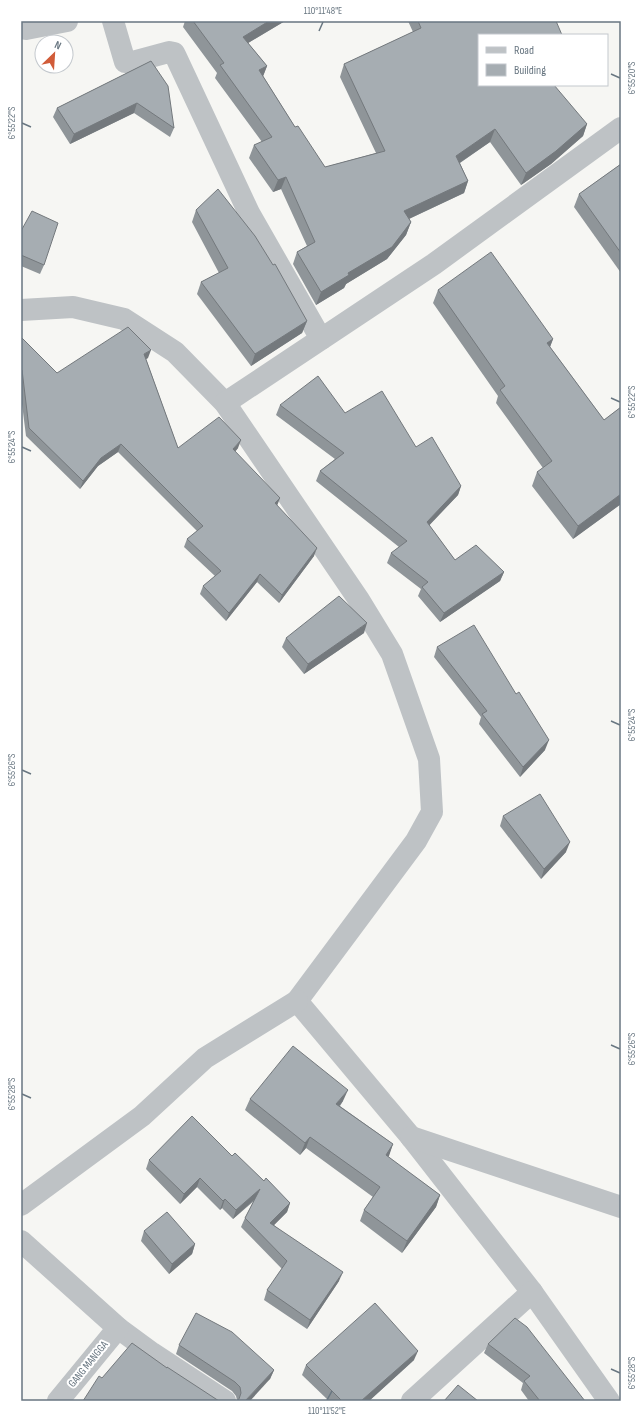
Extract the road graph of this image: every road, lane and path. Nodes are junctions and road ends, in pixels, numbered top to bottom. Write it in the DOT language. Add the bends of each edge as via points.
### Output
graph roads {
  1 [pos="66,21"];
  2 [pos="113,21"];
  3 [pos="21,27"];
  4 [pos="621,128"];
  5 [pos="21,310"];
  6 [pos="321,339"];
  7 [pos="225,403"];
  8 [pos="298,1001"];
  9 [pos="411,1137"];
  10 [pos="21,1205"];
  11 [pos="621,1207"];
  12 [pos="21,1241"];
  13 [pos="532,1292"];
  14 [pos="118,1328"];
  15 [pos="58,1401"];
  16 [pos="225,1401"];
  17 [pos="412,1401"];
  18 [pos="609,1401"];
  1 -- 3 [label="street" via="26,29"];
  2 -- 6 [label="street" via="126,62 174,53 249,213"];
  4 -- 6 [label="street" via="434,264"];
  5 -- 7 [label="street" via="73,307 124,319 175,352"];
  6 -- 7 [label="street"];
  7 -- 8 [label="street" via="359,600 392,654 429,759 432,812 416,841"];
  8 -- 9 [label="street"];
  8 -- 10 [label="street" via="205,1058 142,1116"];
  9 -- 11 [label="street"];
  9 -- 13 [label="street"];
  12 -- 14 [label="street"];
  13 -- 17 [label="street"];
  13 -- 18 [label="street"];
  14 -- 15 [label="street, GANG MANGGA"];
  14 -- 16 [label="street"];
}
